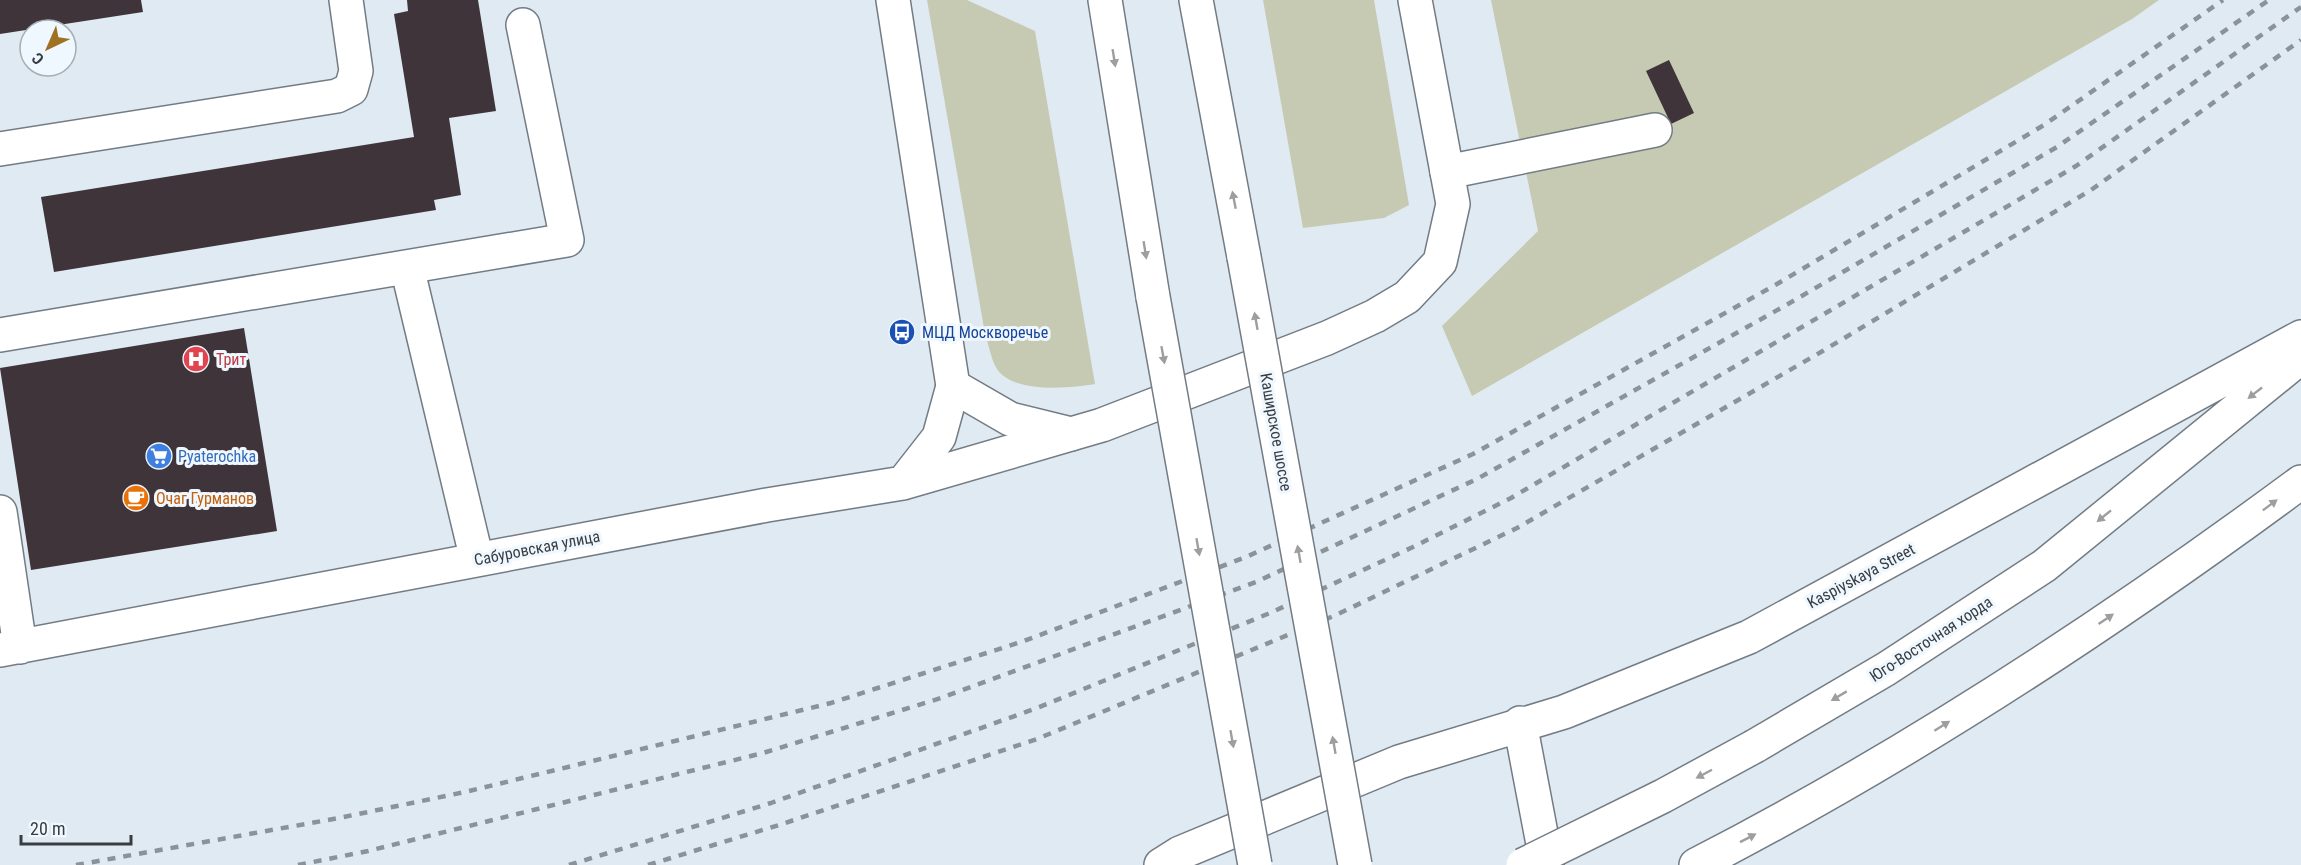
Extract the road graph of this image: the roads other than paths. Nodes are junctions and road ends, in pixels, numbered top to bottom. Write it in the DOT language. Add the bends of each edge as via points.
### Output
graph roads {
  1 [pos="346,0"];
  2 [pos="893,0"];
  3 [pos="1105,0"];
  4 [pos="1196,0"];
  5 [pos="1415,0"];
  6 [pos="524,25"];
  7 [pos="1655,130"];
  8 [pos="0,149"];
  9 [pos="1447,172"];
  10 [pos="407,267"];
  11 [pos="0,335"];
  12 [pos="2301,337"];
  13 [pos="2301,357"];
  14 [pos="953,386"];
  15 [pos="1071,434"];
  16 [pos="2301,482"];
  17 [pos="903,483"];
  18 [pos="0,512"];
  19 [pos="477,560"];
  20 [pos="10,648"];
  21 [pos="1520,723"];
  22 [pos="1161,865"];
  23 [pos="1255,865"];
  24 [pos="1355,865"];
  25 [pos="1523,865"];
  26 [pos="1547,865"];
  27 [pos="1696,865"];
  1 -- 8 [label="main road" via="357,71 351,89 337,96"];
  2 -- 14 [label="main road"];
  3 -- 23 [label="main road, one-way, bridge" via="1153,297"];
  24 -- 4 [label="main road, Каширское шоссе, one-way, bridge"];
  5 -- 9 [label="main road, Сабуровская улица"];
  6 -- 10 [label="main road" via="567,240"];
  7 -- 9 [label="main road"];
  9 -- 15 [label="main road, Сабуровская улица" via="1453,204 1440,262 1407,297 1327,338"];
  10 -- 11 [label="main road"];
  10 -- 19 [label="main road"];
  12 -- 21 [label="main road, Kaspiyskaya Street" via="1749,637 1564,712"];
  13 -- 25 [label="main road, Юго-Восточная хорда, one-way, bridge" via="2044,566 1886,669 1755,746"];
  14 -- 15 [label="main road" via="1010,419"];
  14 -- 17 [label="main road" via="939,436"];
  15 -- 17 [label="main road, Сабуровская улица"];
  27 -- 16 [label="main road, one-way" via="1773,826 1988,698"];
  17 -- 19 [label="main road, Сабуровская улица"];
  18 -- 20 [label="main road"];
  19 -- 20 [label="main road, Сабуровская улица"];
  21 -- 22 [label="main road, Kaspiyskaya Street" via="1399,762 1180,853"];
  21 -- 26 [label="main road"];
}
